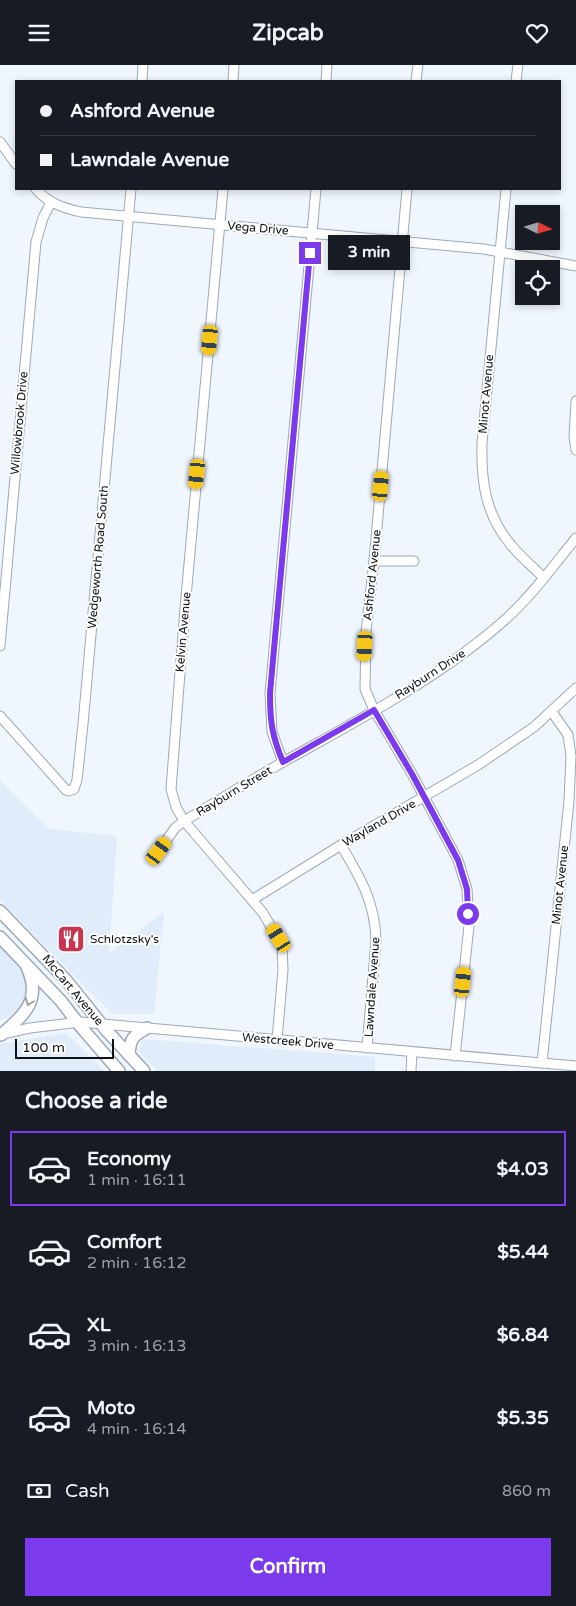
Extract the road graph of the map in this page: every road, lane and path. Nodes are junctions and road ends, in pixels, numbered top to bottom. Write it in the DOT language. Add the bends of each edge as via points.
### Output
graph roads {
  1 [pos="143,65"];
  2 [pos="234,65"];
  3 [pos="328,65"];
  4 [pos="418,65"];
  5 [pos="518,65"];
  6 [pos="142,80"];
  7 [pos="233,80"];
  8 [pos="326,80"];
  9 [pos="416,80"];
  10 [pos="516,80"];
  11 [pos="0,142"];
  12 [pos="15,163"];
  13 [pos="37,190"];
  14 [pos="131,190"];
  15 [pos="223,190"];
  16 [pos="316,190"];
  17 [pos="407,190"];
  18 [pos="506,190"];
  19 [pos="51,202"];
  20 [pos="128,217"];
  21 [pos="220,225"];
  22 [pos="312,233"];
  23 [pos="403,242"];
  24 [pos="500,251"];
  25 [pos="576,266"];
  26 [pos="576,401"];
  27 [pos="576,450"];
  28 [pos="576,537"];
  29 [pos="374,561"];
  30 [pos="414,561"];
  31 [pos="544,578"];
  32 [pos="0,646"];
  33 [pos="576,688"];
  34 [pos="374,710"];
  35 [pos="552,712"];
  36 [pos="0,716"];
  37 [pos="283,762"];
  38 [pos="425,797"];
  39 [pos="184,821"];
  40 [pos="566,823"];
  41 [pos="576,824"];
  42 [pos="341,845"];
  43 [pos="159,851"];
  44 [pos="252,900"];
  45 [pos="0,911"];
  46 [pos="0,937"];
  47 [pos="24,961"];
  48 [pos="77,1023"];
  49 [pos="102,1024"];
  50 [pos="147,1028"];
  51 [pos="1,1035"];
  52 [pos="278,1040"];
  53 [pos="368,1048"];
  54 [pos="412,1052"];
  55 [pos="129,1055"];
  56 [pos="455,1056"];
  57 [pos="542,1063"];
  58 [pos="576,1066"];
  59 [pos="119,1071"];
  60 [pos="144,1071"];
  61 [pos="411,1071"];
  1 -- 6 [label="street"];
  2 -- 7 [label="street"];
  3 -- 8 [label="street"];
  4 -- 9 [label="street"];
  5 -- 10 [label="street"];
  11 -- 12 [label="street"];
  13 -- 19 [label="street, Vega Drive"];
  14 -- 20 [label="street"];
  15 -- 21 [label="street, Kelvin Avenue"];
  16 -- 22 [label="street"];
  17 -- 23 [label="street, Ashford Avenue"];
  18 -- 24 [label="street, Minot Avenue"];
  19 -- 20 [label="street, Vega Drive" via="74,211"];
  19 -- 32 [label="street, Willowbrook Drive" via="36,242"];
  20 -- 21 [label="street, Vega Drive"];
  20 -- 36 [label="street, Wedgeworth Road South" via="82,734 74,789 66,790"];
  21 -- 22 [label="street, Vega Drive"];
  21 -- 39 [label="street, Kelvin Avenue" via="171,779 176,807"];
  22 -- 23 [label="street, Vega Drive"];
  22 -- 37 [label="street" via="270,693 272,732"];
  23 -- 24 [label="street, Vega Drive"];
  23 -- 29 [label="street, Ashford Avenue"];
  24 -- 25 [label="street, Vega Drive"];
  24 -- 31 [label="street, Minot Avenue" via="482,476 485,497 503,535"];
  26 -- 27 [label="street"];
  28 -- 31 [label="street, Rayburn Drive"];
  29 -- 30 [label="street"];
  29 -- 34 [label="street, Ashford Avenue" via="364,660 365,689"];
  31 -- 34 [label="street, Rayburn Drive" via="507,617 455,660"];
  33 -- 35 [label="street, Wayland Drive"];
  34 -- 37 [label="street, Rayburn Drive"];
  34 -- 38 [label="street, Ashford Avenue"];
  35 -- 38 [label="street, Wayland Drive" via="478,765"];
  35 -- 40 [label="street, Minot Avenue" via="564,727 570,743"];
  37 -- 39 [label="street, Rayburn Street"];
  38 -- 42 [label="street, Wayland Drive"];
  38 -- 56 [label="street, Ashford Avenue" via="458,860 468,901 469,926"];
  39 -- 43 [label="street, Rayburn Street"];
  39 -- 44 [label="street, Kelvin Avenue"];
  40 -- 41 [label="street"];
  40 -- 57 [label="street, Minot Avenue"];
  42 -- 44 [label="street, Wayland Drive"];
  42 -- 53 [label="street, Lawndale Avenue" via="363,882 375,923"];
  44 -- 52 [label="street, Kelvin Avenue" via="282,946"];
  45 -- 49 [label="main road, McCart Avenue" via="66,979"];
  46 -- 47 [label="main road, McCart Avenue"];
  47 -- 48 [label="main road, McCart Avenue"];
  47 -- 51 [label="main road, one-way" via="32,980 30,1003 21,1018"];
  48 -- 49 [label="street, Westcreek Drive"];
  48 -- 51 [label="street, Westcreek Drive"];
  48 -- 59 [label="main road, McCart Avenue"];
  49 -- 50 [label="street, Westcreek Drive"];
  49 -- 55 [label="main road, McCart Avenue"];
  50 -- 52 [label="street, Westcreek Drive"];
  50 -- 55 [label="main road" via="134,1035"];
  52 -- 53 [label="street, Westcreek Drive"];
  53 -- 54 [label="street, Westcreek Drive"];
  54 -- 56 [label="street, Westcreek Drive"];
  54 -- 61 [label="street"];
  55 -- 60 [label="main road, McCart Avenue"];
  56 -- 57 [label="street, Westcreek Drive"];
  57 -- 58 [label="street, Westcreek Drive"];
}
